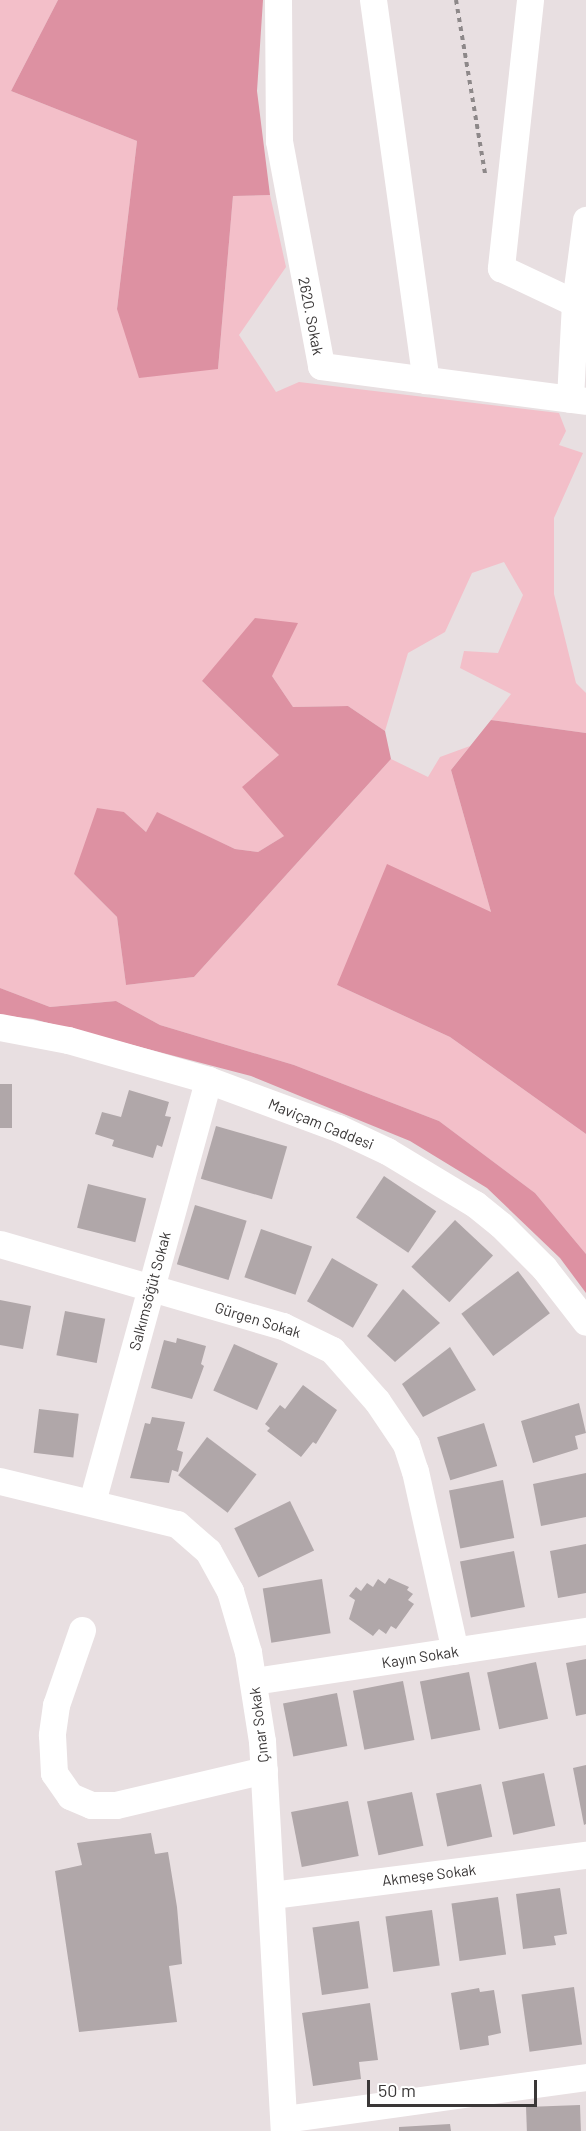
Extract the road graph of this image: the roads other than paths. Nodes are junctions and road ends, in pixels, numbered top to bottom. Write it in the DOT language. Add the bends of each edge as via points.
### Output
graph roads {
  1 [pos="278,0"];
  2 [pos="373,0"];
  3 [pos="531,0"];
  4 [pos="586,220"];
  5 [pos="575,303"];
  6 [pos="426,380"];
  7 [pos="578,400"];
  8 [pos="0,1027"];
  9 [pos="207,1080"];
  10 [pos="0,1244"];
  11 [pos="152,1288"];
  12 [pos="586,1322"];
  13 [pos="0,1481"];
  14 [pos="92,1502"];
  15 [pos="82,1630"];
  16 [pos="586,1631"];
  17 [pos="455,1651"];
  18 [pos="254,1681"];
  19 [pos="264,1770"];
  20 [pos="586,1856"];
  21 [pos="272,1895"];
  22 [pos="586,2077"];
  23 [pos="284,2125"];
  1 -- 6 [label="street, 2620. Sokak" via="279,141 321,366"];
  2 -- 6 [label="street"];
  3 -- 5 [label="street" via="501,268"];
  4 -- 5 [label="street"];
  5 -- 7 [label="street"];
  6 -- 7 [label="street, 2620. Sokak"];
  8 -- 9 [label="street, Maviçam Caddesi" via="68,1040"];
  9 -- 11 [label="street, Salkımsöğüt Sokak"];
  9 -- 12 [label="street, Maviçam Caddesi" via="348,1133 396,1156 475,1204 544,1268"];
  10 -- 11 [label="street, Gürgen Sokak"];
  11 -- 14 [label="street, Salkımsöğüt Sokak"];
  11 -- 17 [label="street, Gürgen Sokak" via="310,1336 332,1350 362,1381 392,1421 415,1471"];
  13 -- 14 [label="street, Çınar Sokak"];
  14 -- 18 [label="street, Çınar Sokak" via="170,1521 196,1537 219,1567 230,1591"];
  15 -- 19 [label="street" via="56,1705 52,1735 54,1773 70,1796 91,1805 116,1804"];
  16 -- 17 [label="street, Kayın Sokak"];
  17 -- 18 [label="street, Kayın Sokak"];
  18 -- 19 [label="street, Çınar Sokak"];
  19 -- 21 [label="street, Çınar Sokak"];
  20 -- 21 [label="street, Akmeşe Sokak"];
  21 -- 23 [label="street, Çınar Sokak"];
  22 -- 23 [label="street"];
}
